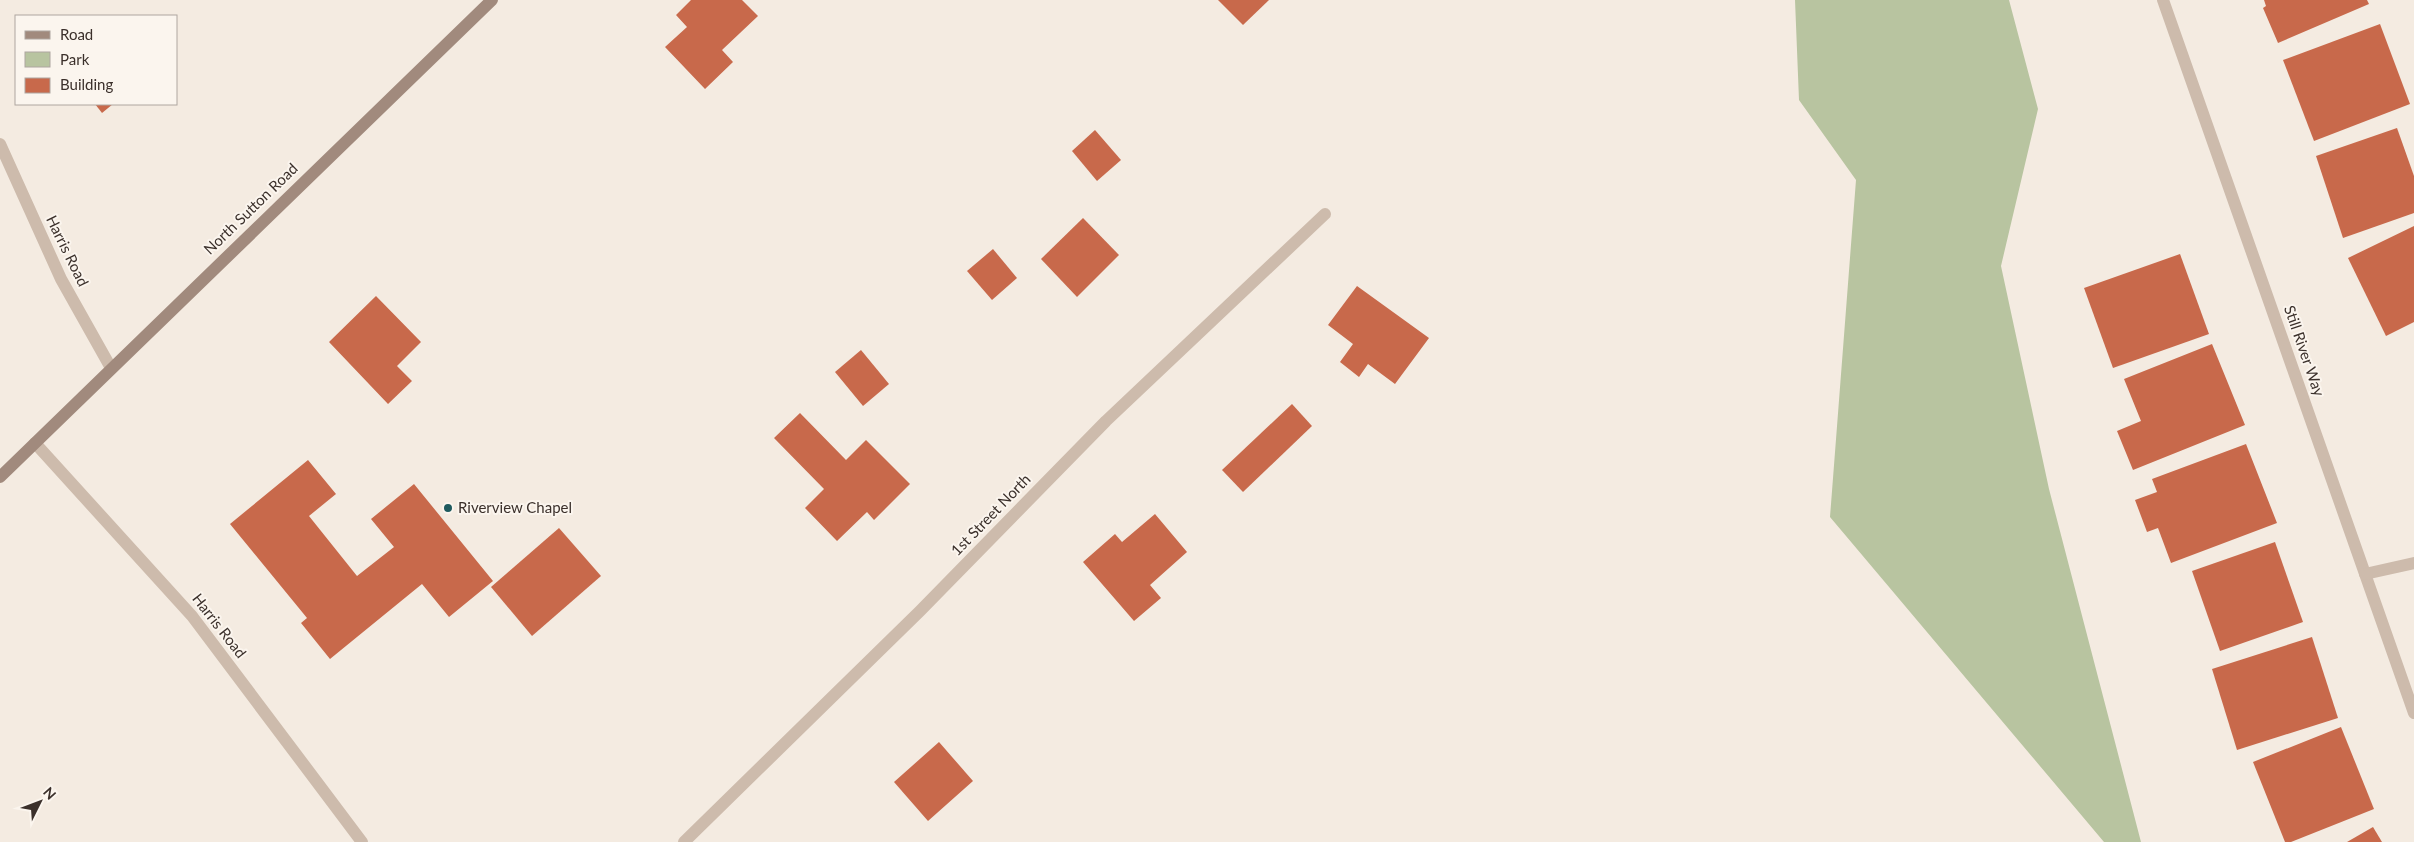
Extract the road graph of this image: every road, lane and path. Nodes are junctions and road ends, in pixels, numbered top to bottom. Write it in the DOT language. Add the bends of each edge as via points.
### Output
graph roads {
  1 [pos="492,0"];
  2 [pos="2163,0"];
  3 [pos="0,144"];
  4 [pos="1325,214"];
  5 [pos="112,368"];
  6 [pos="35,443"];
  7 [pos="0,477"];
  8 [pos="2414,563"];
  9 [pos="2365,574"];
  10 [pos="2414,712"];
  11 [pos="362,842"];
  12 [pos="684,842"];
  1 -- 5 [label="main road, North Sutton Road"];
  2 -- 9 [label="street, Still River Way"];
  3 -- 5 [label="street, Harris Road" via="61,279"];
  4 -- 12 [label="street, 1st Street North" via="1106,421"];
  5 -- 6 [label="main road, North Sutton Road"];
  6 -- 7 [label="main road, North Sutton Road"];
  6 -- 11 [label="street, Harris Road" via="192,616"];
  8 -- 9 [label="street"];
  9 -- 10 [label="street, Still River Way"];
}
